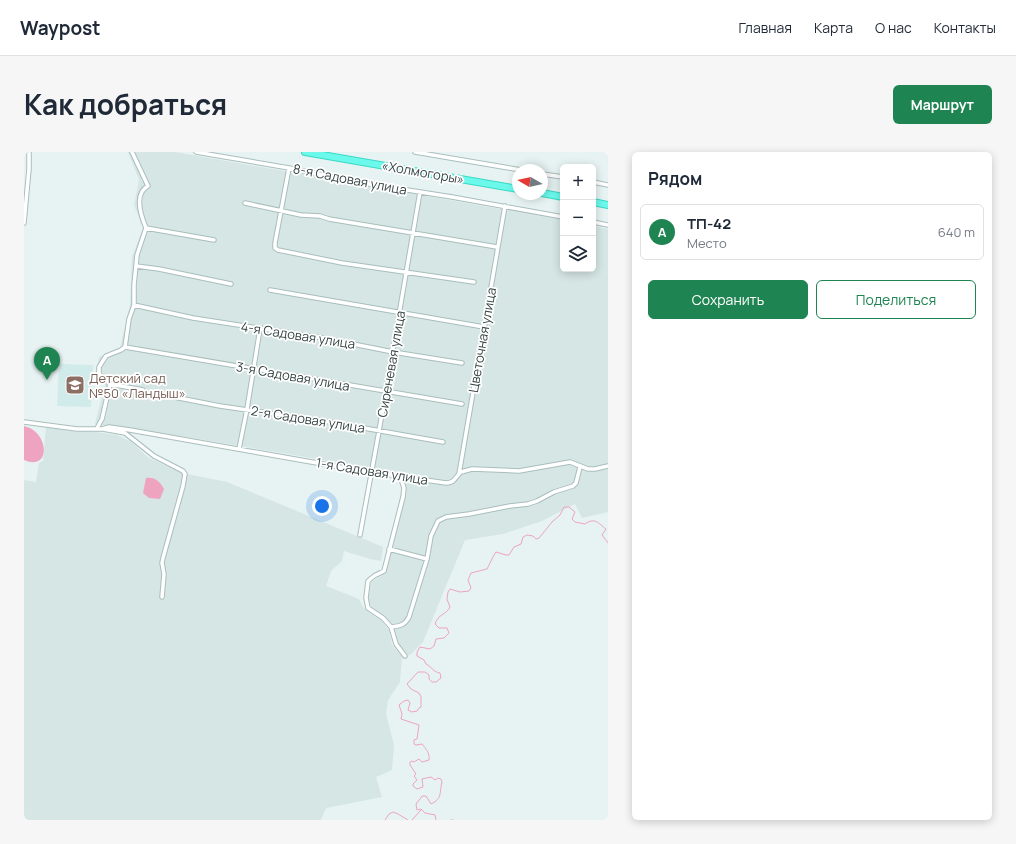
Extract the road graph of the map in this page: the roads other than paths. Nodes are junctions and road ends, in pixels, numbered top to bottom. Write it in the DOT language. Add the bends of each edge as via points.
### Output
graph roads {
  1 [pos="29,152"];
  2 [pos="132,152"];
  3 [pos="196,152"];
  4 [pos="305,152"];
  5 [pos="415,152"];
  6 [pos="427,153"];
  7 [pos="289,168"];
  8 [pos="512,168"];
  9 [pos="548,175"];
  10 [pos="560,177"];
  11 [pos="596,183"];
  12 [pos="608,185"];
  13 [pos="512,188"];
  14 [pos="420,192"];
  15 [pos="548,194"];
  16 [pos="560,196"];
  17 [pos="245,203"];
  18 [pos="596,203"];
  19 [pos="608,205"];
  20 [pos="505,206"];
  21 [pos="281,210"];
  22 [pos="560,216"];
  23 [pos="24,223"];
  24 [pos="596,223"];
  25 [pos="608,225"];
  26 [pos="146,228"];
  27 [pos="413,233"];
  28 [pos="214,240"];
  29 [pos="497,247"];
  30 [pos="136,266"];
  31 [pos="406,273"];
  32 [pos="474,282"];
  33 [pos="231,284"];
  34 [pos="270,290"];
  35 [pos="134,305"];
  36 [pos="399,314"];
  37 [pos="484,327"];
  38 [pos="260,329"];
  39 [pos="125,347"];
  40 [pos="393,352"];
  41 [pos="462,363"];
  42 [pos="253,369"];
  43 [pos="110,384"];
  44 [pos="143,390"];
  45 [pos="386,392"];
  46 [pos="174,397"];
  47 [pos="462,404"];
  48 [pos="247,409"];
  49 [pos="24,422"];
  50 [pos="97,428"];
  51 [pos="128,431"];
  52 [pos="379,431"];
  53 [pos="443,442"];
  54 [pos="238,449"];
  55 [pos="608,466"];
  56 [pos="580,467"];
  57 [pos="371,471"];
  58 [pos="459,474"];
  59 [pos="400,476"];
  60 [pos="360,535"];
  61 [pos="389,549"];
  62 [pos="427,559"];
  63 [pos="162,597"];
  64 [pos="390,627"];
  65 [pos="405,656"];
  1 -- 23 [label="street"];
  2 -- 26 [label="street" via="148,186 142,193 139,204"];
  3 -- 7 [label="street, 8-я Садовая улица"];
  4 -- 13 [label="highway, «Холмогоры»"];
  5 -- 6 [label="street"];
  6 -- 8 [label="street"];
  7 -- 14 [label="street, 8-я Садовая улица"];
  7 -- 21 [label="street"];
  9 -- 10 [label="street"];
  11 -- 12 [label="street"];
  14 -- 20 [label="street, 8-я Садовая улица"];
  14 -- 27 [label="street, Сиреневая улица"];
  15 -- 16 [label="highway"];
  17 -- 21 [label="street"];
  18 -- 19 [label="highway"];
  20 -- 22 [label="street, 8-я Садовая улица"];
  20 -- 29 [label="street, Цветочная улица"];
  21 -- 27 [label="street"];
  21 -- 31 [label="street" via="275,244 278,250"];
  24 -- 25 [label="street"];
  26 -- 28 [label="street"];
  26 -- 30 [label="street"];
  27 -- 29 [label="street"];
  27 -- 31 [label="street, Сиреневая улица"];
  29 -- 37 [label="street, Цветочная улица"];
  30 -- 33 [label="street"];
  30 -- 35 [label="street"];
  31 -- 32 [label="street"];
  31 -- 36 [label="street, Сиреневая улица"];
  34 -- 36 [label="street"];
  35 -- 38 [label="street, 4-я Садовая улица"];
  35 -- 39 [label="street"];
  36 -- 37 [label="street"];
  36 -- 40 [label="street, Сиреневая улица"];
  37 -- 58 [label="street, Цветочная улица"];
  38 -- 40 [label="street, 4-я Садовая улица"];
  38 -- 42 [label="street"];
  39 -- 42 [label="street, 3-я Садовая улица"];
  39 -- 43 [label="street" via="106,356 100,364 99,373"];
  40 -- 41 [label="street, 4-я Садовая улица"];
  40 -- 45 [label="street, Сиреневая улица"];
  42 -- 45 [label="street, 3-я Садовая улица"];
  42 -- 48 [label="street"];
  43 -- 44 [label="street"];
  43 -- 50 [label="street" via="102,419"];
  45 -- 47 [label="street, 3-я Садовая улица"];
  45 -- 52 [label="street, Сиреневая улица"];
  46 -- 48 [label="street, 2-я Садовая улица"];
  48 -- 52 [label="street, 2-я Садовая улица"];
  48 -- 54 [label="street"];
  49 -- 50 [label="street, 1-я Садовая улица" via="77,429"];
  50 -- 51 [label="street, 1-я Садовая улица" via="110,427"];
  51 -- 54 [label="street, 1-я Садовая улица"];
  51 -- 63 [label="street" via="154,456 185,474 163,558"];
  52 -- 53 [label="street, 2-я Садовая улица"];
  52 -- 57 [label="street, Сиреневая улица"];
  54 -- 57 [label="street, 1-я Садовая улица"];
  55 -- 56 [label="street, 1-я Садовая улица" via="596,469"];
  56 -- 58 [label="street, 1-я Садовая улица" via="570,462 519,471 472,470"];
  56 -- 62 [label="street" via="573,486 537,501 446,517 438,521 431,536"];
  57 -- 59 [label="street, 1-я Садовая улица"];
  57 -- 60 [label="street, Сиреневая улица"];
  58 -- 59 [label="street, 1-я Садовая улица" via="451,483"];
  59 -- 61 [label="street" via="404,488 403,497"];
  61 -- 62 [label="street"];
  61 -- 64 [label="street" via="384,571 368,581 366,598 368,608 383,618"];
  62 -- 64 [label="street" via="409,617 403,625"];
  64 -- 65 [label="street" via="396,644"];
}
